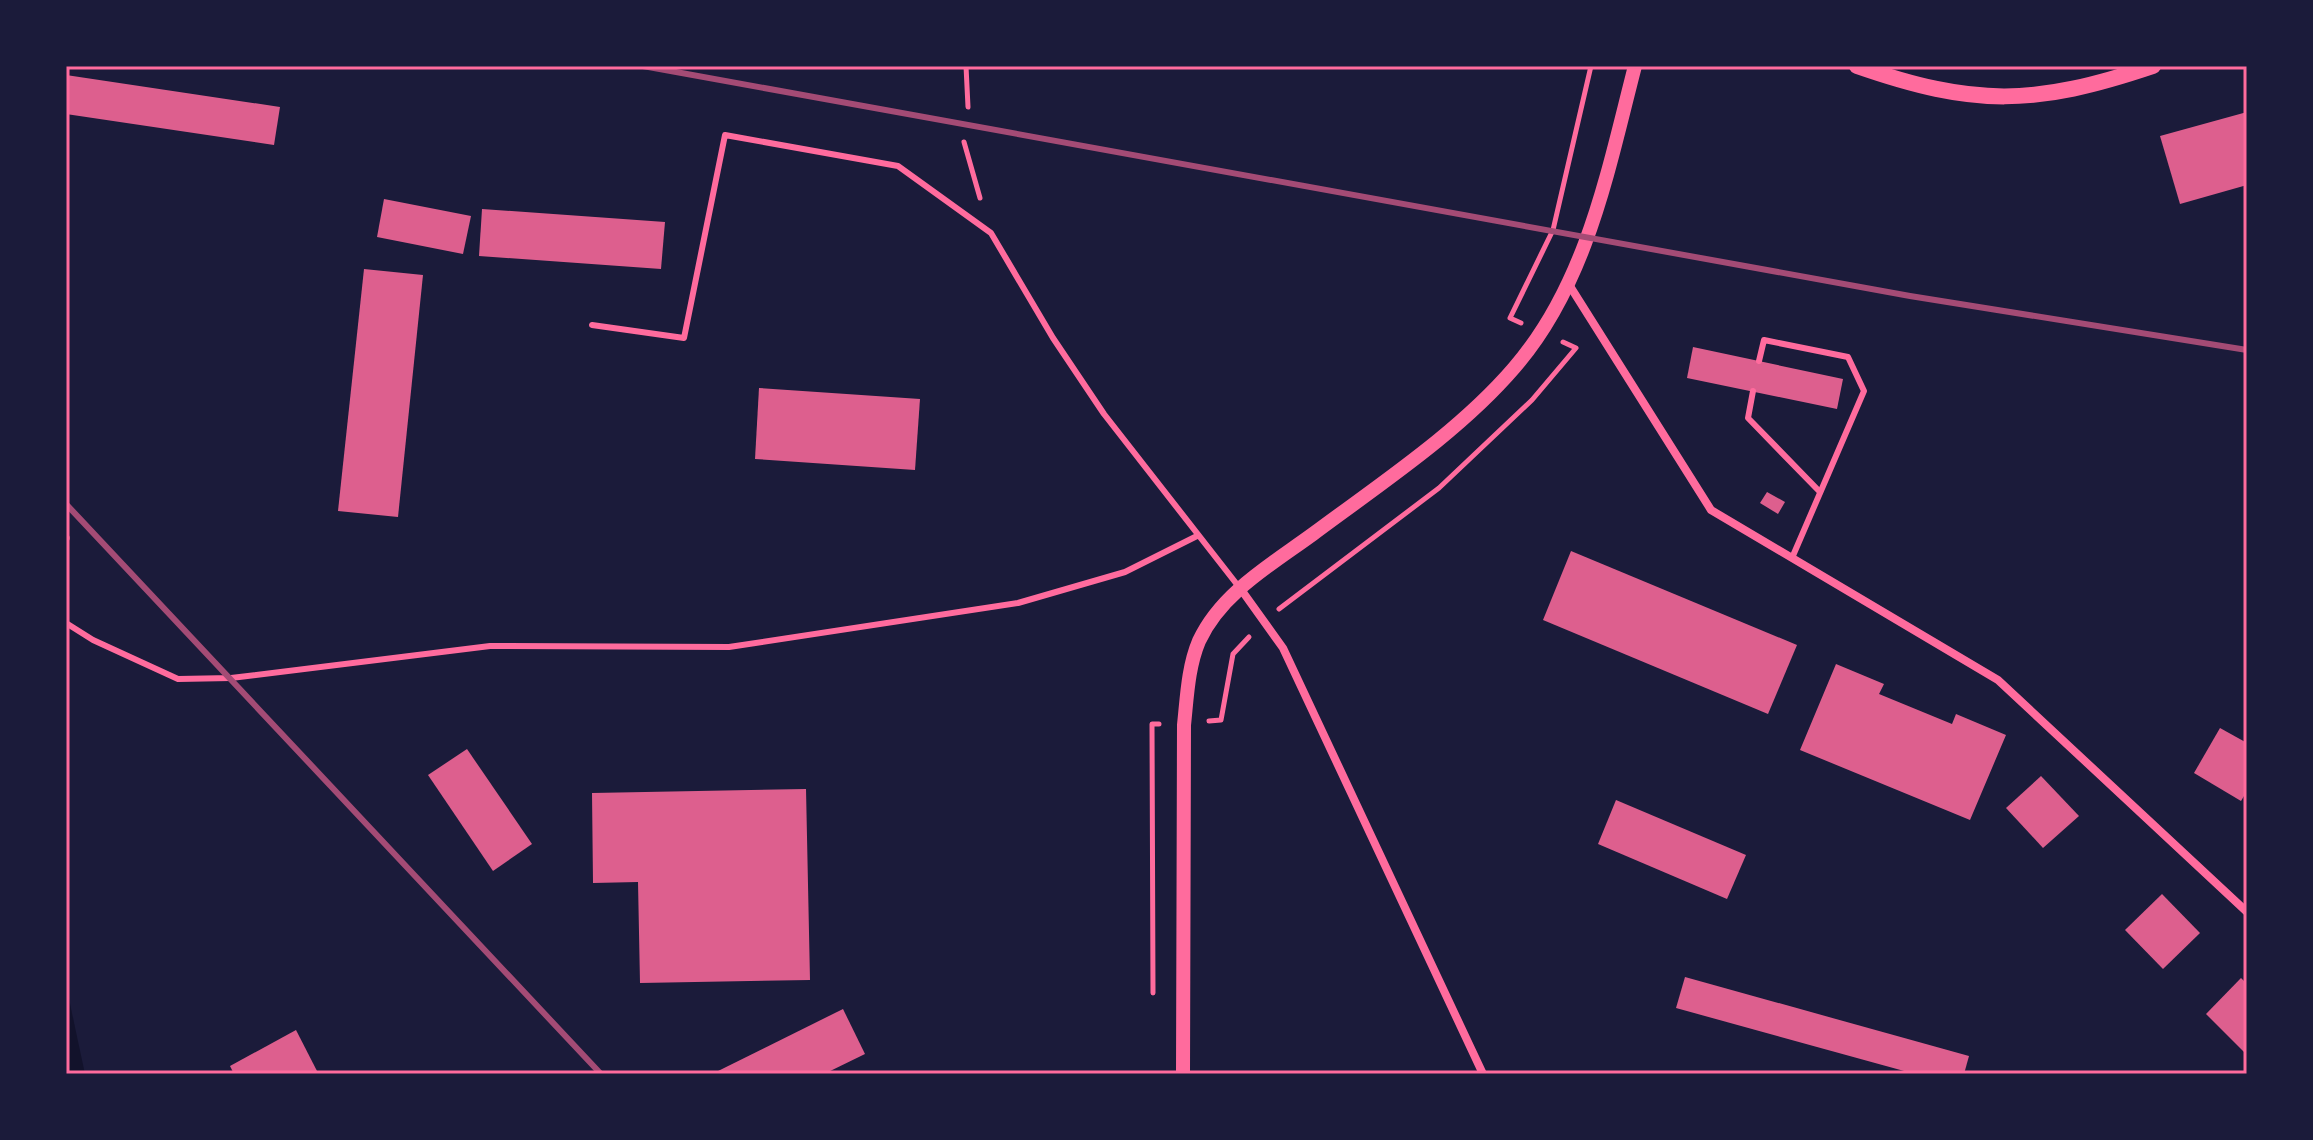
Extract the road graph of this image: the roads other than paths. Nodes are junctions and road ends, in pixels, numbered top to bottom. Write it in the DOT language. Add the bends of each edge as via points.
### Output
graph roads {
  1 [pos="1635,66"];
  2 [pos="1857,66"];
  3 [pos="2153,66"];
  4 [pos="1568,283"];
  5 [pos="592,325"];
  6 [pos="1759,361"];
  7 [pos="1753,391"];
  8 [pos="1820,492"];
  9 [pos="1197,536"];
  10 [pos="1792,558"];
  11 [pos="1240,588"];
  12 [pos="66,623"];
  13 [pos="2247,912"];
  14 [pos="1183,1074"];
  15 [pos="1483,1074"];
  1 -- 4 [label="street" via="1602,195"];
  2 -- 3 [label="main road" via="1943,91 2001,99 2047,95"];
  4 -- 10 [label="street" via="1711,510"];
  4 -- 11 [label="street" via="1513,369 1428,448"];
  5 -- 9 [label="lane" via="684,338 725,135 898,166 991,233 1096,401"];
  6 -- 8 [label="lane" via="1764,340 1848,357 1864,391"];
  7 -- 8 [label="lane" via="1748,418"];
  8 -- 10 [label="lane"];
  9 -- 11 [label="lane"];
  9 -- 12 [label="lane" via="1125,572 1018,603 729,647 490,646 231,678 178,679"];
  10 -- 13 [label="street" via="1998,680"];
  11 -- 14 [label="street" via="1200,640 1190,670 1184,725"];
  11 -- 15 [label="street" via="1283,648"];
}
